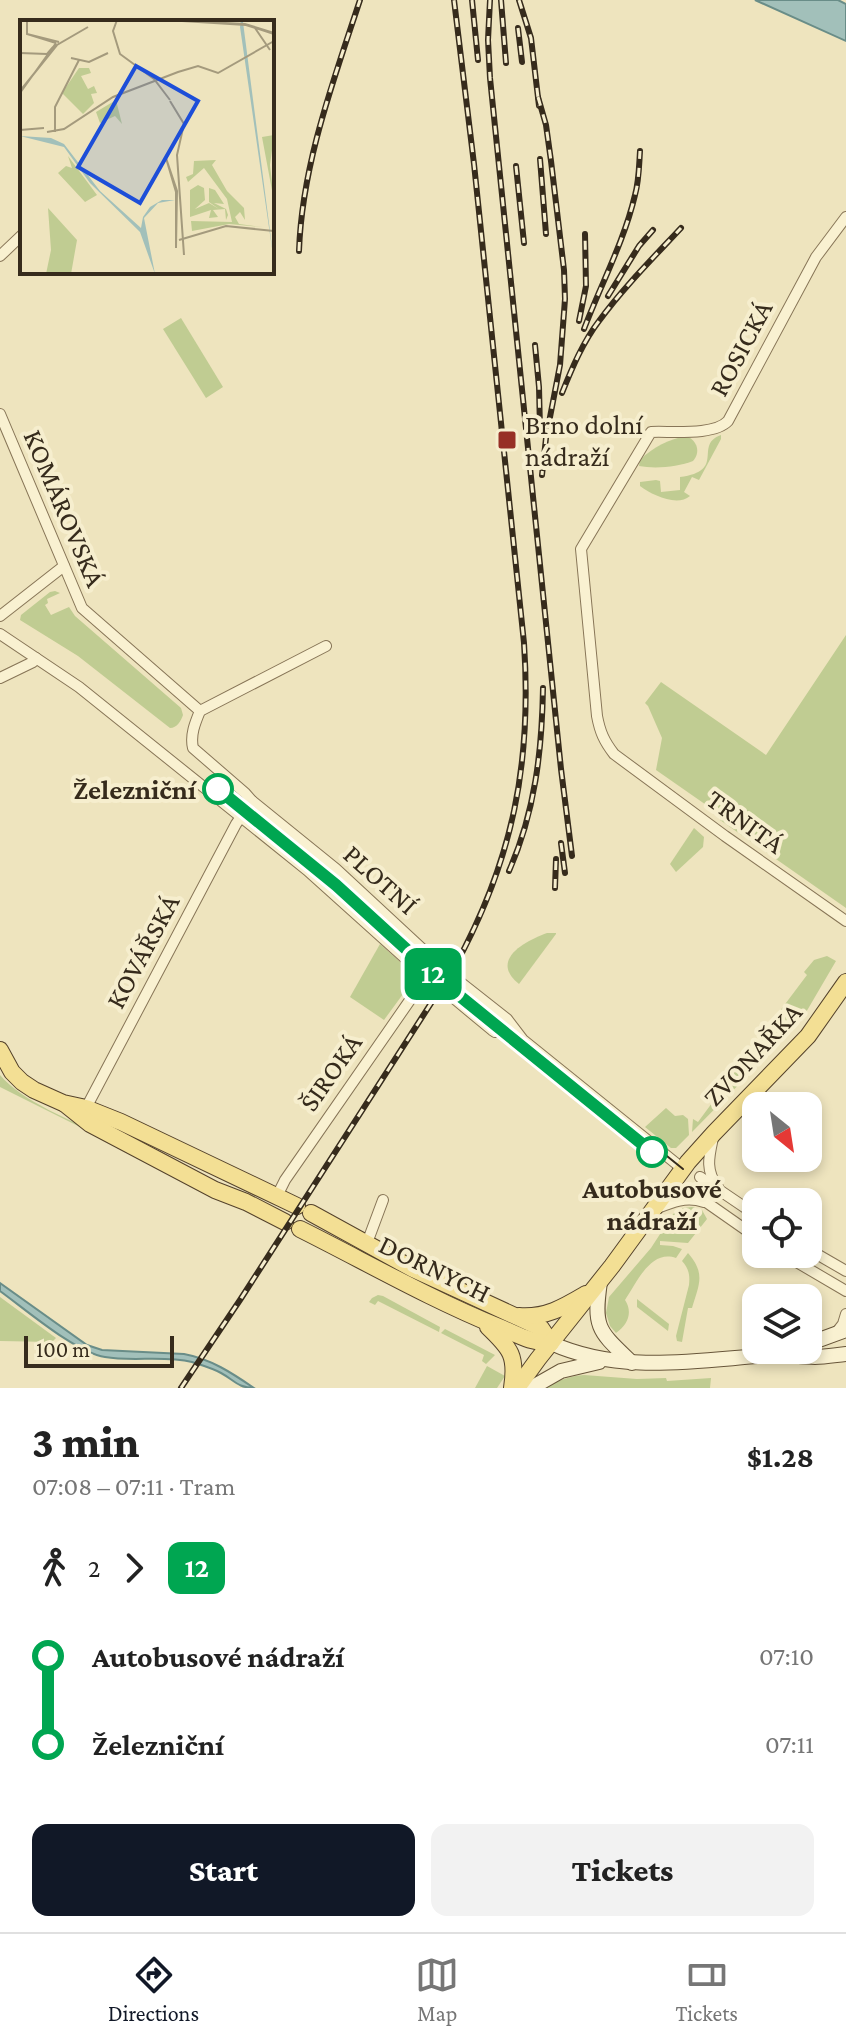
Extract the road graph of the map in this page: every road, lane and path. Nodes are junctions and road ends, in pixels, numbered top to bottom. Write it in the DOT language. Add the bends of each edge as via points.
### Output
graph roads {
  1 [pos="846,217"];
  2 [pos="20,237"];
  3 [pos="0,256"];
  4 [pos="0,414"];
  5 [pos="64,566"];
  6 [pos="1,613"];
  7 [pos="0,634"];
  8 [pos="326,646"];
  9 [pos="36,658"];
  10 [pos="0,678"];
  11 [pos="200,711"];
  12 [pos="619,757"];
  13 [pos="252,801"];
  14 [pos="240,817"];
  15 [pos="846,921"];
  16 [pos="426,977"];
  17 [pos="846,982"];
  18 [pos="437,984"];
  19 [pos="451,996"];
  20 [pos="500,1029"];
  21 [pos="0,1050"];
  22 [pos="63,1103"];
  23 [pos="86,1108"];
  24 [pos="714,1133"];
  25 [pos="683,1169"];
  26 [pos="700,1177"];
  27 [pos="691,1189"];
  28 [pos="722,1191"];
  29 [pos="277,1196"];
  30 [pos="383,1200"];
  31 [pos="706,1202"];
  32 [pos="742,1205"];
  33 [pos="654,1210"];
  34 [pos="742,1227"];
  35 [pos="367,1243"];
  36 [pos="822,1257"];
  37 [pos="807,1268"];
  38 [pos="846,1271"];
  39 [pos="598,1285"];
  40 [pos="842,1289"];
  41 [pos="846,1300"];
  42 [pos="846,1314"];
  43 [pos="512,1316"];
  44 [pos="481,1321"];
  45 [pos="840,1332"];
  46 [pos="551,1343"];
  47 [pos="846,1354"];
  48 [pos="742,1356"];
  49 [pos="822,1356"];
  50 [pos="612,1361"];
  51 [pos="632,1363"];
  52 [pos="514,1388"];
  53 [pos="531,1388"];
  1 -- 12 [label="street, ROSICKÁ" via="816,257 724,425 651,432 581,549 599,731"];
  2 -- 3 [label="street"];
  4 -- 5 [label="street, KOMÁROVSKÁ"];
  5 -- 6 [label="street"];
  5 -- 11 [label="street, KOMÁROVSKÁ" via="86,613"];
  7 -- 9 [label="street, PLOTNÍ"];
  8 -- 11 [label="street"];
  9 -- 10 [label="street"];
  9 -- 14 [label="street, PLOTNÍ"];
  11 -- 13 [label="street, PLOTNÍ" via="193,748"];
  12 -- 15 [label="street, TRNITÁ"];
  13 -- 14 [label="street, KOVÁŘSKÁ"];
  13 -- 25 [label="street, PLOTNÍ" via="507,1019 523,1040"];
  14 -- 16 [label="street, PLOTNÍ"];
  14 -- 23 [label="street, KOVÁŘSKÁ"];
  16 -- 18 [label="street, PLOTNÍ"];
  16 -- 29 [label="street, ŠIROKÁ"];
  17 -- 24 [label="main road, ZVONAŘKA" via="808,1036"];
  19 -- 20 [label="street" via="492,1030"];
  21 -- 22 [label="main road, DORNYCH" via="19,1079"];
  22 -- 23 [label="main road, DORNYCH"];
  22 -- 44 [label="main road, DORNYCH" via="90,1124 215,1190"];
  23 -- 29 [label="main road, DORNYCH"];
  24 -- 25 [label="main road, ZVONAŘKA"];
  24 -- 28 [label="street" via="709,1171"];
  25 -- 33 [label="main road, ZVONAŘKA"];
  26 -- 28 [label="street"];
  27 -- 31 [label="street"];
  28 -- 32 [label="street"];
  29 -- 35 [label="main road, DORNYCH"];
  30 -- 35 [label="street"];
  31 -- 33 [label="street" via="680,1200"];
  31 -- 34 [label="street"];
  33 -- 39 [label="main road, ZVONAŘKA"];
  35 -- 43 [label="main road, DORNYCH"];
  36 -- 38 [label="street"];
  37 -- 40 [label="street"];
  39 -- 43 [label="main road" via="546,1315"];
  39 -- 46 [label="main road, ZVONAŘKA"];
  39 -- 51 [label="main road" via="598,1324"];
  40 -- 41 [label="street"];
  42 -- 45 [label="street"];
  43 -- 46 [label="main road, DORNYCH" via="541,1328"];
  44 -- 46 [label="main road, DORNYCH" via="531,1342"];
  44 -- 52 [label="main road" via="513,1356"];
  46 -- 50 [label="main road, DORNYCH"];
  46 -- 52 [label="main road, ZVONAŘKA"];
  47 -- 49 [label="main road, DORNYCH"];
  48 -- 51 [label="main road, DORNYCH"];
  50 -- 51 [label="main road, DORNYCH"];
  50 -- 53 [label="main road" via="561,1371"];
}
